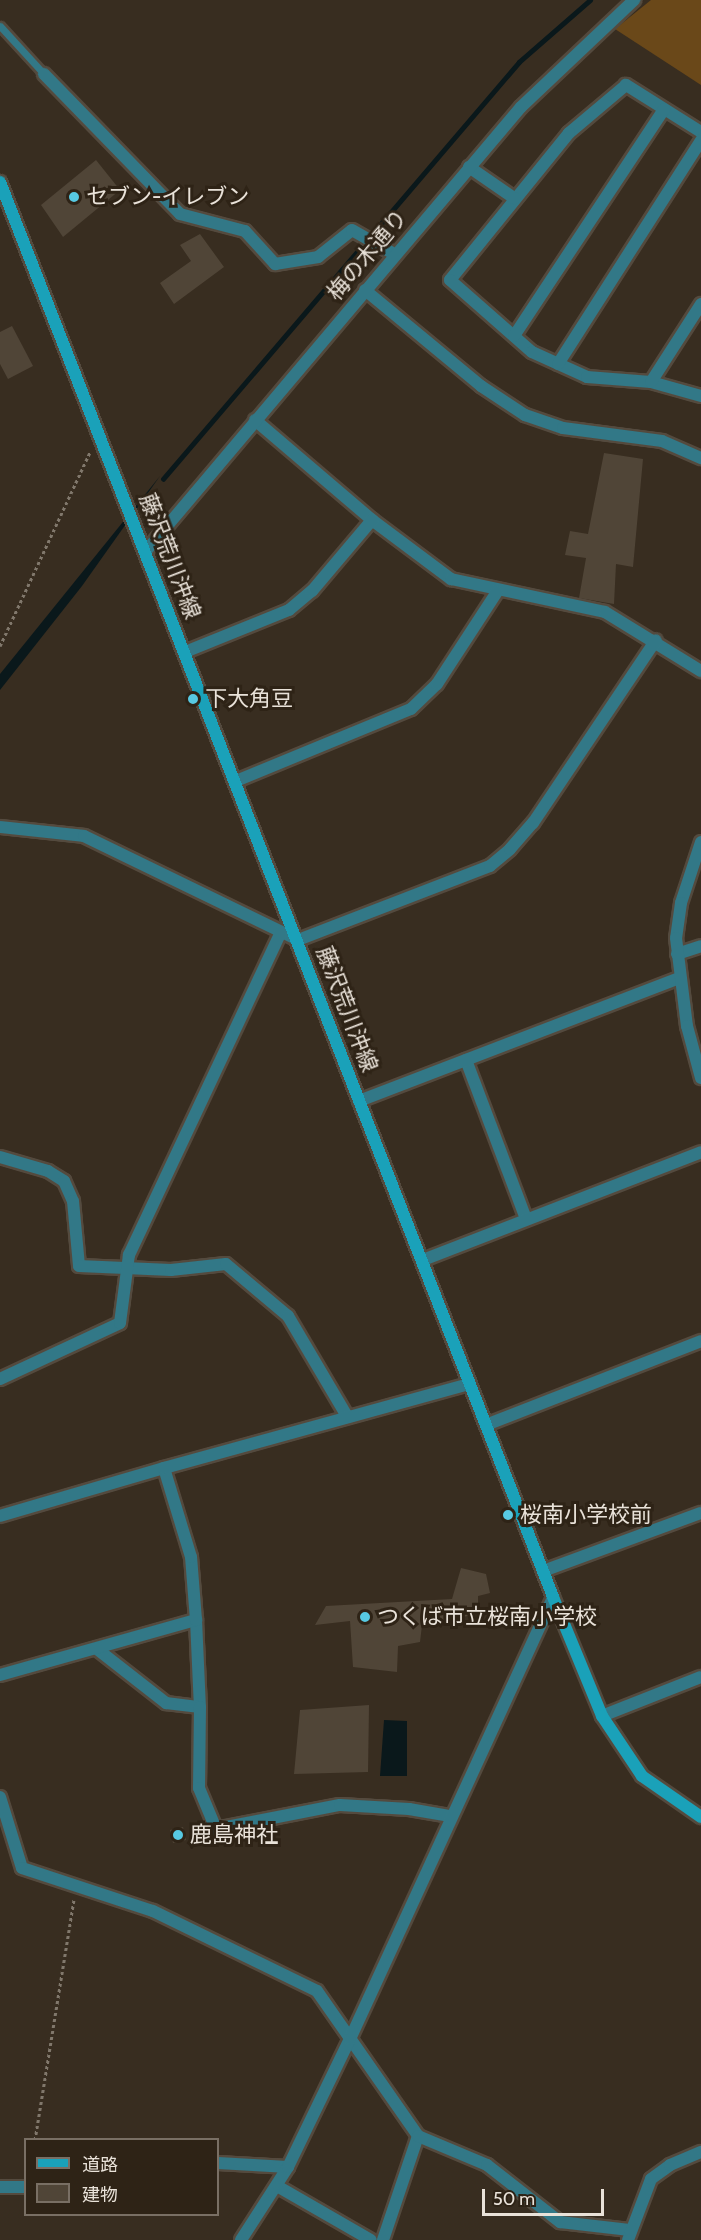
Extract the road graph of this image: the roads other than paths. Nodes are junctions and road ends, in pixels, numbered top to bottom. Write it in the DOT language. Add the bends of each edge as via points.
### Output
graph roads {
  1 [pos="634,0"];
  2 [pos="0,26"];
  3 [pos="44,74"];
  4 [pos="664,109"];
  5 [pos="701,132"];
  6 [pos="701,140"];
  7 [pos="469,167"];
  8 [pos="0,182"];
  9 [pos="514,198"];
  10 [pos="394,254"];
  11 [pos="365,290"];
  12 [pos="701,303"];
  13 [pos="514,336"];
  14 [pos="558,364"];
  15 [pos="651,382"];
  16 [pos="701,396"];
  17 [pos="255,420"];
  18 [pos="701,458"];
  19 [pos="372,520"];
  20 [pos="146,551"];
  21 [pos="497,592"];
  22 [pos="656,640"];
  23 [pos="186,652"];
  24 [pos="701,671"];
  25 [pos="236,782"];
  26 [pos="0,827"];
  27 [pos="701,842"];
  28 [pos="281,932"];
  29 [pos="298,940"];
  30 [pos="701,946"];
  31 [pos="677,954"];
  32 [pos="679,978"];
  33 [pos="466,1060"];
  34 [pos="701,1078"];
  35 [pos="360,1101"];
  36 [pos="701,1152"];
  37 [pos="0,1157"];
  38 [pos="526,1220"];
  39 [pos="423,1260"];
  40 [pos="128,1266"];
  41 [pos="701,1341"];
  42 [pos="0,1379"];
  43 [pos="470,1384"];
  44 [pos="347,1416"];
  45 [pos="486,1425"];
  46 [pos="164,1468"];
  47 [pos="701,1513"];
  48 [pos="0,1516"];
  49 [pos="543,1571"];
  50 [pos="553,1597"];
  51 [pos="196,1620"];
  52 [pos="97,1649"];
  53 [pos="0,1675"];
  54 [pos="701,1677"];
  55 [pos="200,1707"];
  56 [pos="603,1716"];
  57 [pos="0,1797"];
  58 [pos="450,1816"];
  59 [pos="701,1817"];
  60 [pos="350,2039"];
  61 [pos="418,2136"];
  62 [pos="701,2152"];
  63 [pos="219,2163"];
  64 [pos="288,2167"];
  65 [pos="276,2186"];
  66 [pos="0,2187"];
  67 [pos="24,2187"];
  68 [pos="629,2235"];
  69 [pos="241,2240"];
  70 [pos="371,2240"];
  71 [pos="383,2240"];
  1 -- 7 [label="street, 梅の木通り" via="560,66"];
  2 -- 3 [label="lane"];
  3 -- 10 [label="street" via="180,214 245,231 274,264 318,257 352,230"];
  4 -- 5 [label="street"];
  4 -- 9 [label="street" via="626,85 569,133"];
  4 -- 13 [label="street"];
  6 -- 14 [label="street"];
  7 -- 9 [label="street"];
  7 -- 10 [label="street, 梅の木通り"];
  8 -- 20 [label="main road, 藤沢荒川沖線"];
  9 -- 13 [label="street" via="450,280"];
  10 -- 11 [label="street, 梅の木通り"];
  11 -- 17 [label="street, 梅の木通り"];
  11 -- 18 [label="street" via="481,386 525,415 563,428 662,441"];
  12 -- 15 [label="street"];
  13 -- 14 [label="street" via="532,352"];
  14 -- 15 [label="street" via="587,376"];
  15 -- 16 [label="street"];
  17 -- 19 [label="street"];
  17 -- 20 [label="street, 梅の木通り"];
  19 -- 21 [label="street" via="451,579"];
  19 -- 23 [label="street" via="312,591 289,610"];
  20 -- 23 [label="main road, 藤沢荒川沖線"];
  21 -- 22 [label="street" via="605,612"];
  21 -- 25 [label="street" via="437,684 411,709"];
  22 -- 24 [label="street"];
  22 -- 29 [label="street" via="533,823 503,855 489,866"];
  23 -- 25 [label="main road, 藤沢荒川沖線"];
  25 -- 29 [label="main road, 藤沢荒川沖線"];
  26 -- 28 [label="street" via="84,837"];
  27 -- 31 [label="street" via="681,903"];
  28 -- 29 [label="street"];
  28 -- 40 [label="street" via="129,1255"];
  29 -- 35 [label="main road, 藤沢荒川沖線"];
  30 -- 31 [label="street"];
  31 -- 32 [label="street"];
  32 -- 33 [label="street"];
  32 -- 34 [label="street"];
  33 -- 35 [label="street"];
  33 -- 38 [label="street"];
  35 -- 39 [label="main road, 藤沢荒川沖線"];
  36 -- 38 [label="street"];
  37 -- 40 [label="street" via="48,1171 64,1181 72,1201 79,1266"];
  38 -- 39 [label="street"];
  39 -- 43 [label="main road, 藤沢荒川沖線"];
  40 -- 42 [label="street" via="120,1323"];
  40 -- 44 [label="street" via="171,1270 226,1264 288,1316"];
  41 -- 45 [label="street"];
  43 -- 44 [label="street"];
  43 -- 45 [label="main road, 藤沢荒川沖線"];
  44 -- 46 [label="street"];
  45 -- 49 [label="main road, 藤沢荒川沖線"];
  46 -- 48 [label="street"];
  46 -- 51 [label="street" via="191,1557"];
  47 -- 49 [label="street"];
  49 -- 50 [label="main road, 藤沢荒川沖線"];
  50 -- 56 [label="main road, 藤沢荒川沖線"];
  50 -- 58 [label="street"];
  51 -- 52 [label="street"];
  51 -- 55 [label="street"];
  52 -- 53 [label="street"];
  52 -- 55 [label="street" via="166,1703"];
  54 -- 56 [label="street"];
  55 -- 58 [label="street" via="199,1788 216,1829 340,1805"];
  56 -- 59 [label="main road, 藤沢荒川沖線" via="642,1776"];
  57 -- 60 [label="street" via="22,1868 153,1911 317,1990"];
  58 -- 60 [label="street"];
  60 -- 61 [label="street"];
  60 -- 64 [label="street"];
  61 -- 68 [label="street" via="488,2165 560,2222"];
  61 -- 71 [label="street"];
  62 -- 68 [label="street" via="651,2179"];
  63 -- 64 [label="street"];
  64 -- 65 [label="street"];
  65 -- 69 [label="street"];
  65 -- 70 [label="street"];
  66 -- 67 [label="street"];
}
